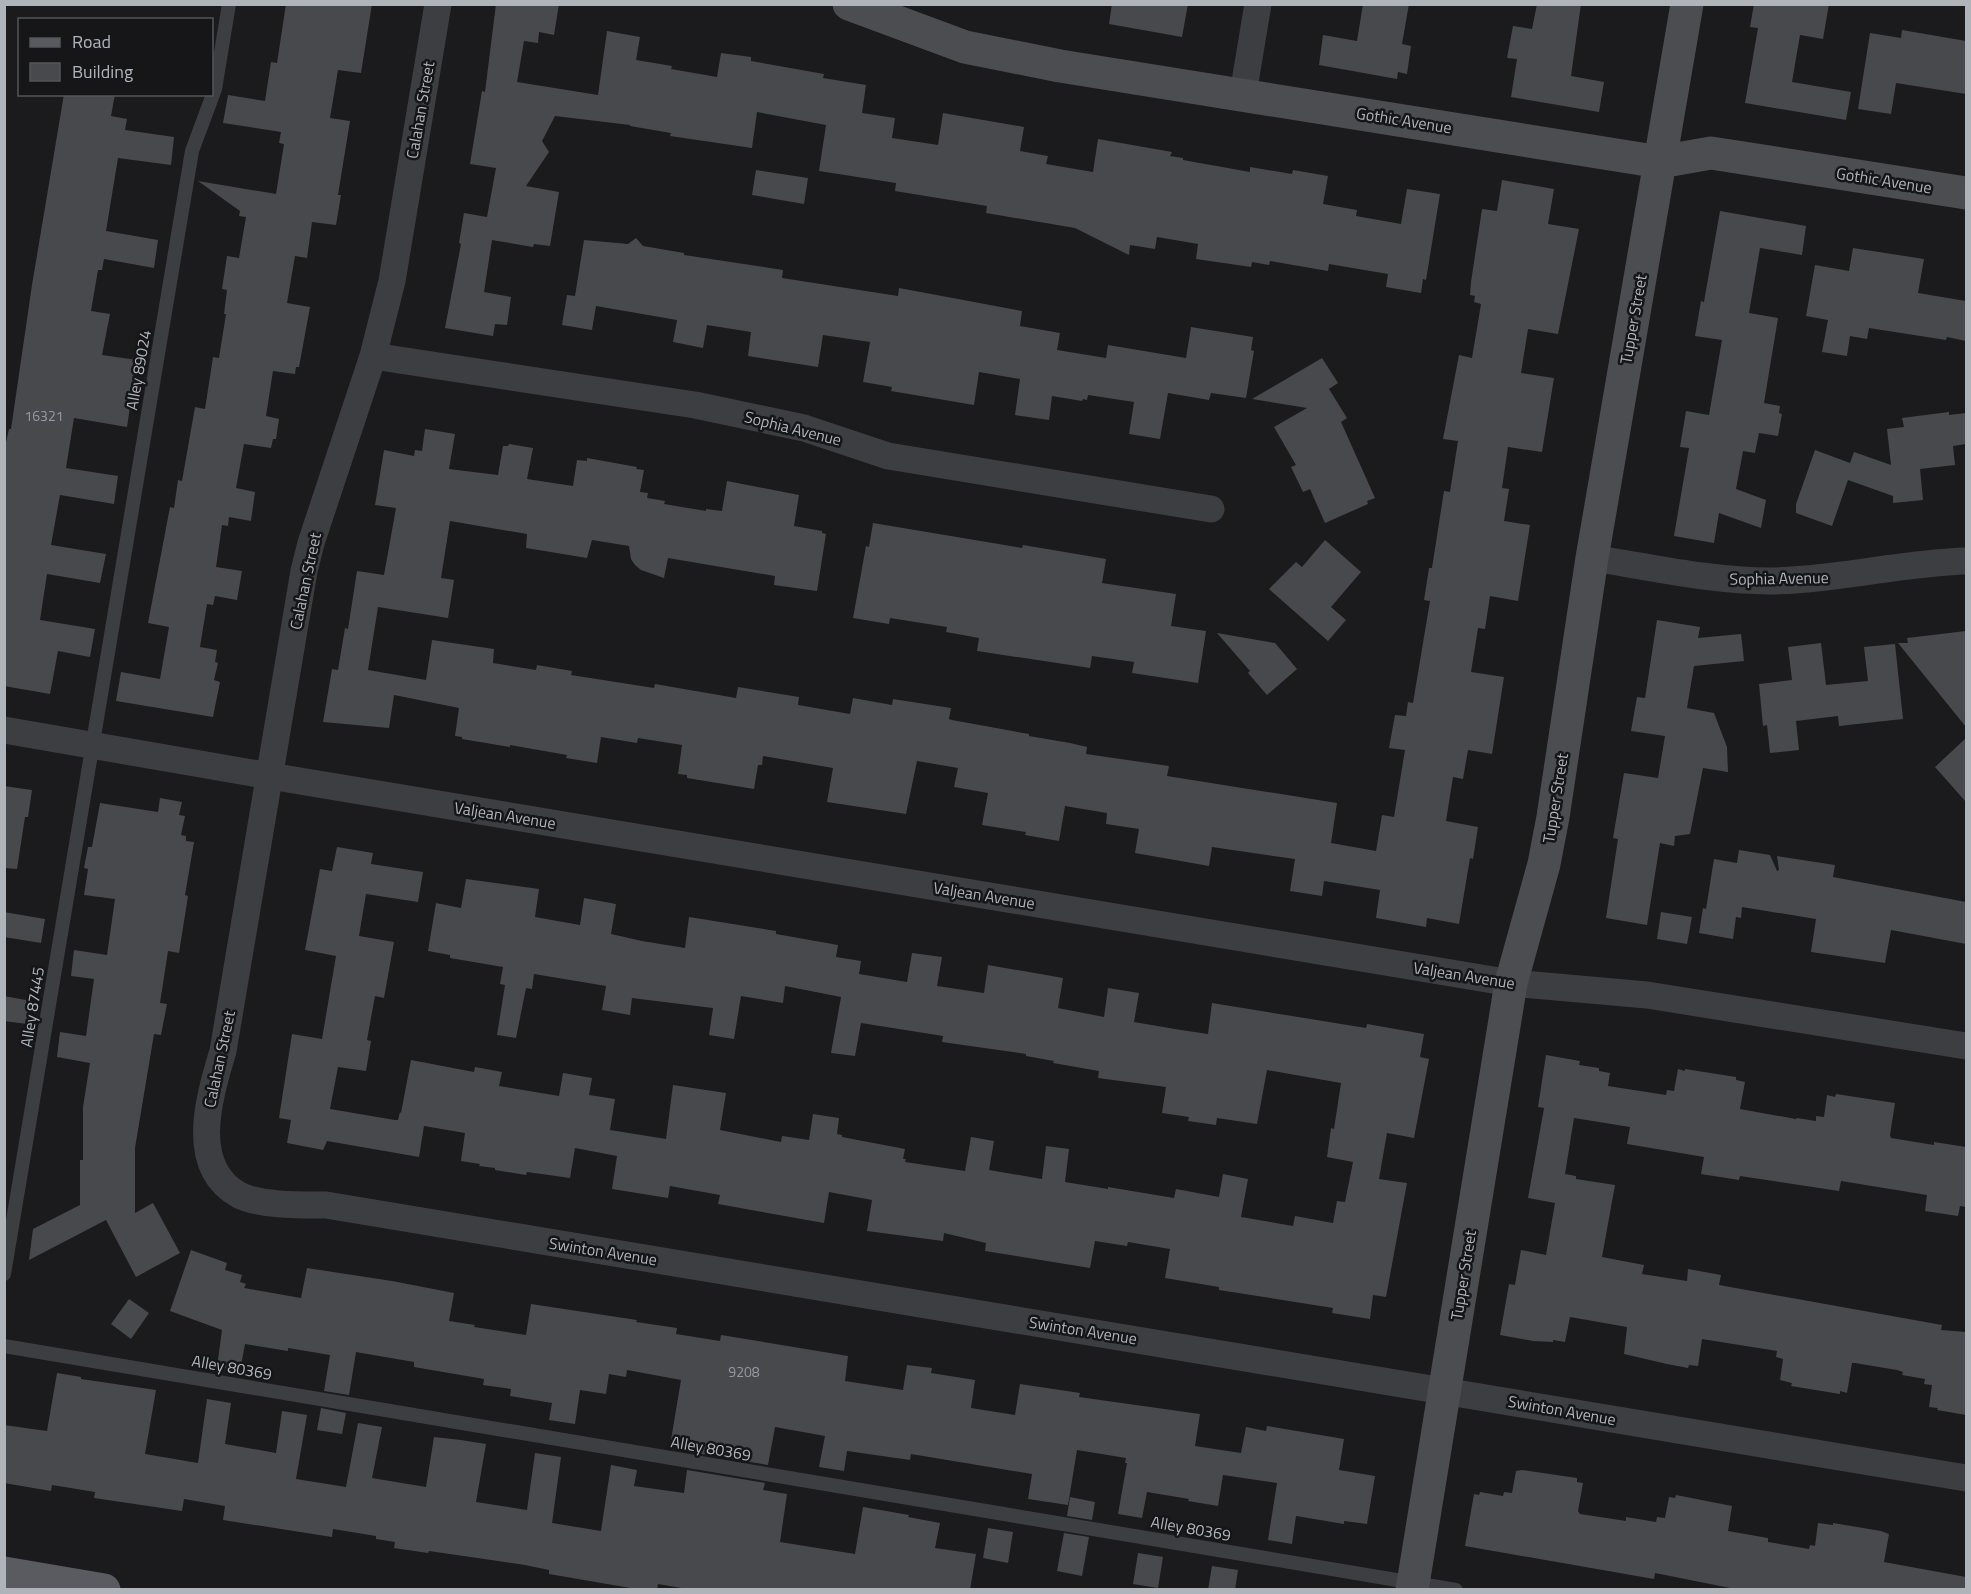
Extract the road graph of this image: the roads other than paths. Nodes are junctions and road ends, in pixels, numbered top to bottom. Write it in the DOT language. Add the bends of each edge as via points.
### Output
graph roads {
  1 [pos="229,4"];
  2 [pos="438,4"];
  3 [pos="849,4"];
  4 [pos="1257,4"];
  5 [pos="1687,4"];
  6 [pos="213,93"];
  7 [pos="1243,94"];
  8 [pos="212,96"];
  9 [pos="1660,162"];
  10 [pos="1966,193"];
  11 [pos="373,356"];
  12 [pos="1211,509"];
  13 [pos="1593,558"];
  14 [pos="1966,561"];
  15 [pos="4,730"];
  16 [pos="92,744"];
  17 [pos="270,776"];
  18 [pos="1511,983"];
  19 [pos="1966,1046"];
  20 [pos="212,1164"];
  21 [pos="4,1274"];
  22 [pos="4,1346"];
  23 [pos="1443,1390"];
  24 [pos="1966,1478"];
  25 [pos="4,1573"];
  26 [pos="1412,1586"];
  27 [pos="104,1590"];
  28 [pos="1456,1590"];
  1 -- 6 [label="lane, Alley 89024"];
  2 -- 11 [label="street, Calahan Street" via="392,281"];
  3 -- 7 [label="street, Gothic Avenue" via="965,47"];
  4 -- 7 [label="street"];
  5 -- 9 [label="street, Tupper Street"];
  7 -- 9 [label="street, Gothic Avenue"];
  8 -- 16 [label="lane, Alley 89024" via="192,151"];
  9 -- 10 [label="street, Gothic Avenue" via="1711,153"];
  9 -- 13 [label="street, Tupper Street"];
  11 -- 12 [label="street, Sophia Avenue" via="695,405 804,428 888,456"];
  11 -- 17 [label="street, Calahan Street" via="311,543"];
  13 -- 14 [label="street, Sophia Avenue" via="1718,579 1770,581"];
  13 -- 18 [label="street, Tupper Street" via="1544,864"];
  15 -- 16 [label="street, Valjean Avenue"];
  16 -- 17 [label="street, Valjean Avenue"];
  16 -- 21 [label="lane, Alley 87445"];
  17 -- 18 [label="street, Valjean Avenue"];
  17 -- 20 [label="street, Calahan Street" via="222,1051 210,1096 206,1135"];
  18 -- 19 [label="street, Valjean Avenue" via="1647,995"];
  18 -- 23 [label="street, Tupper Street"];
  20 -- 23 [label="street, Swinton Avenue" via="225,1184 241,1196 282,1204 326,1205"];
  22 -- 26 [label="lane, Alley 80369"];
  23 -- 24 [label="street, Swinton Avenue"];
  23 -- 26 [label="street, Tupper Street"];
  25 -- 27 [label="main road"];
  26 -- 28 [label="lane, Alley 80369"];
}
